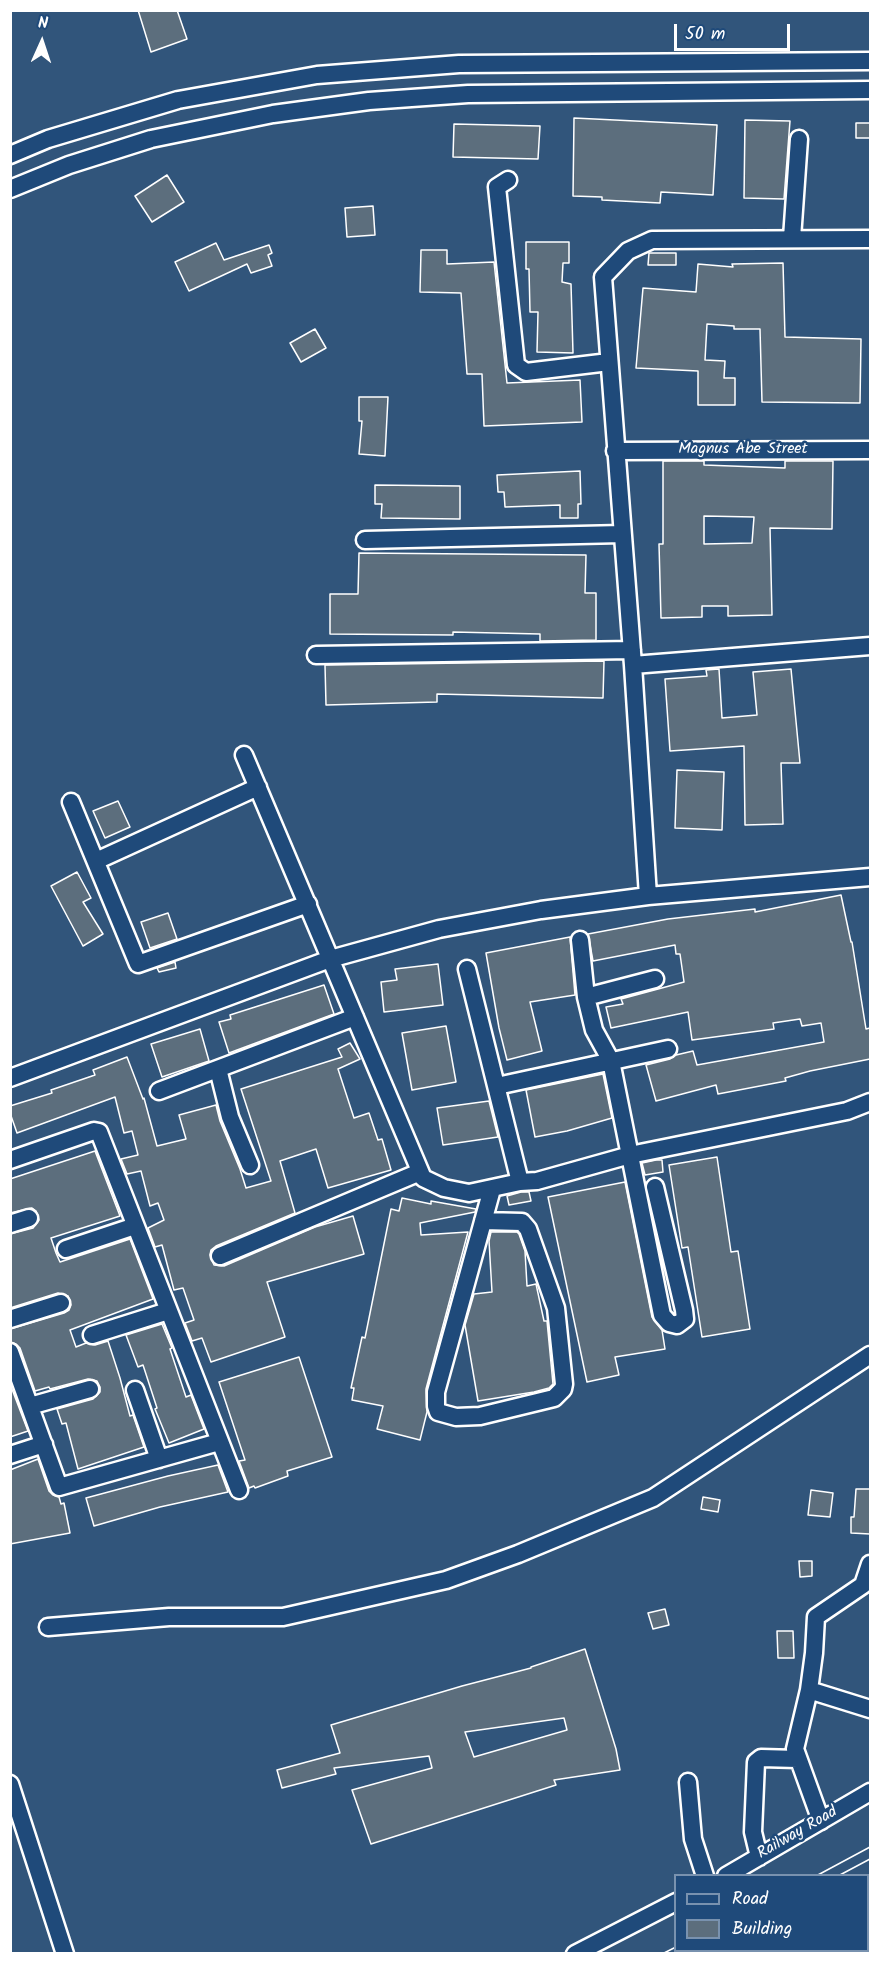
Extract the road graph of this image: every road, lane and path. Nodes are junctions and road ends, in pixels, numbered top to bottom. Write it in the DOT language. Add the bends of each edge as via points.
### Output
graph roads {
  1 [pos="870,61"];
  2 [pos="870,90"];
  3 [pos="799,139"];
  4 [pos="10,155"];
  5 [pos="508,180"];
  6 [pos="10,189"];
  7 [pos="792,238"];
  8 [pos="870,239"];
  9 [pos="609,362"];
  10 [pos="870,450"];
  11 [pos="615,451"];
  12 [pos="622,534"];
  13 [pos="365,540"];
  14 [pos="870,646"];
  15 [pos="316,655"];
  16 [pos="632,657"];
  17 [pos="244,754"];
  18 [pos="258,787"];
  19 [pos="71,802"];
  20 [pos="96,861"];
  21 [pos="870,877"];
  22 [pos="648,896"];
  23 [pos="308,904"];
  24 [pos="580,940"];
  25 [pos="330,958"];
  26 [pos="467,969"];
  27 [pos="655,979"];
  28 [pos="586,997"];
  29 [pos="355,1017"];
  30 [pos="668,1049"];
  31 [pos="611,1061"];
  32 [pos="219,1069"];
  33 [pos="10,1078"];
  34 [pos="497,1086"];
  35 [pos="159,1091"];
  36 [pos="870,1102"];
  37 [pos="630,1155"];
  38 [pos="10,1160"];
  39 [pos="250,1165"];
  40 [pos="420,1172"];
  41 [pos="520,1182"];
  42 [pos="654,1187"];
  43 [pos="492,1189"];
  44 [pos="29,1218"];
  45 [pos="483,1221"];
  46 [pos="10,1224"];
  47 [pos="135,1226"];
  48 [pos="66,1249"];
  49 [pos="220,1256"];
  50 [pos="61,1303"];
  51 [pos="168,1311"];
  52 [pos="10,1319"];
  53 [pos="92,1335"];
  54 [pos="11,1355"];
  55 [pos="870,1355"];
  56 [pos="90,1389"];
  57 [pos="135,1390"];
  58 [pos="30,1406"];
  59 [pos="219,1442"];
  60 [pos="44,1444"];
  61 [pos="10,1455"];
  62 [pos="159,1459"];
  63 [pos="239,1490"];
  64 [pos="870,1564"];
  65 [pos="867,1586"];
  66 [pos="48,1627"];
  67 [pos="809,1690"];
  68 [pos="870,1709"];
  69 [pos="797,1759"];
  70 [pos="687,1782"];
  71 [pos="10,1784"];
  72 [pos="870,1792"];
  73 [pos="821,1821"];
  74 [pos="759,1857"];
  75 [pos="705,1874"];
  76 [pos="728,1874"];
  77 [pos="674,1903"];
  78 [pos="65,1953"];
  79 [pos="575,1953"];
  1 -- 4 [label="street" via="459,64 317,75 178,100 48,139"];
  2 -- 6 [label="street" via="468,94 369,101 273,114 151,139"];
  3 -- 7 [label="street"];
  5 -- 9 [label="street" via="497,187 516,365 526,372"];
  7 -- 8 [label="street"];
  7 -- 9 [label="street" via="652,240 628,251 603,278"];
  9 -- 11 [label="street"];
  10 -- 11 [label="street, Magnus Abe Street"];
  11 -- 12 [label="street"];
  12 -- 13 [label="street"];
  12 -- 16 [label="street"];
  14 -- 16 [label="street"];
  15 -- 16 [label="street"];
  16 -- 22 [label="street"];
  17 -- 18 [label="street"];
  18 -- 20 [label="street"];
  18 -- 23 [label="street"];
  19 -- 20 [label="street"];
  20 -- 23 [label="street" via="138,964"];
  21 -- 22 [label="street"];
  22 -- 25 [label="street" via="439,929"];
  23 -- 25 [label="street"];
  24 -- 28 [label="street"];
  25 -- 29 [label="street"];
  25 -- 33 [label="street"];
  26 -- 34 [label="street"];
  27 -- 28 [label="street"];
  28 -- 31 [label="street" via="594,1030"];
  29 -- 32 [label="street"];
  29 -- 40 [label="street"];
  30 -- 31 [label="street"];
  31 -- 34 [label="street"];
  31 -- 37 [label="street"];
  32 -- 35 [label="street"];
  32 -- 39 [label="street" via="230,1118"];
  34 -- 41 [label="street"];
  36 -- 37 [label="street" via="848,1111"];
  37 -- 41 [label="street" via="537,1181"];
  37 -- 42 [label="street" via="662,1315 677,1325 685,1319 684,1310"];
  38 -- 47 [label="street" via="99,1132"];
  40 -- 43 [label="street" via="423,1178 444,1188 469,1193"];
  40 -- 49 [label="street"];
  41 -- 43 [label="street"];
  43 -- 45 [label="street"];
  44 -- 46 [label="street"];
  45 -- 45 [label="street" via="522,1222 528,1229 556,1308 564,1384 560,1394 548,1400 480,1416 456,1417 438,1412 436,1392"];
  47 -- 48 [label="street"];
  47 -- 51 [label="street"];
  50 -- 52 [label="street"];
  51 -- 53 [label="street"];
  51 -- 59 [label="street"];
  54 -- 58 [label="street"];
  55 -- 66 [label="street" via="652,1498 446,1580 283,1617 169,1617"];
  56 -- 58 [label="street"];
  57 -- 62 [label="street"];
  58 -- 60 [label="street"];
  59 -- 62 [label="street"];
  59 -- 63 [label="street"];
  60 -- 61 [label="street"];
  60 -- 62 [label="street" via="59,1486"];
  64 -- 65 [label="street"];
  65 -- 67 [label="street" via="816,1617"];
  67 -- 68 [label="street"];
  67 -- 69 [label="street" via="795,1749"];
  69 -- 73 [label="street"];
  69 -- 74 [label="street" via="761,1758 756,1762 753,1832"];
  70 -- 75 [label="street" via="693,1839"];
  71 -- 78 [label="street"];
  72 -- 73 [label="street, Railway Road"];
  73 -- 74 [label="street, Railway Road"];
  74 -- 76 [label="street, Railway Road"];
  77 -- 79 [label="street"];
}
